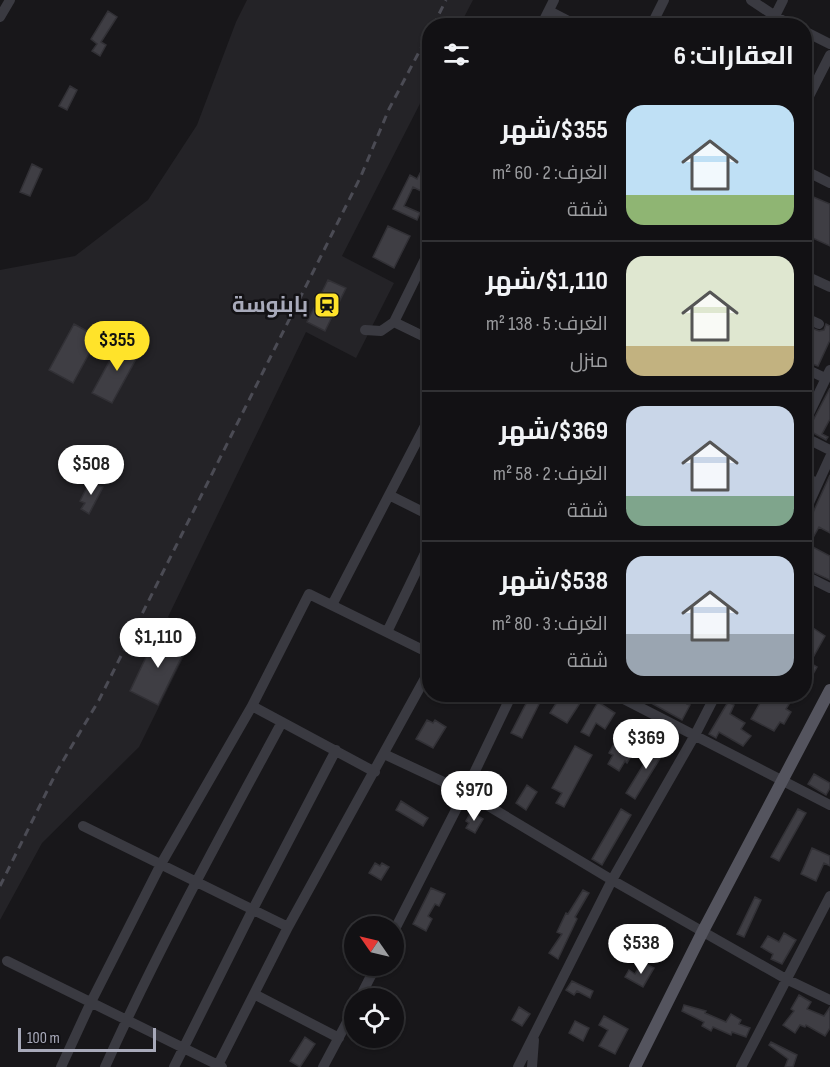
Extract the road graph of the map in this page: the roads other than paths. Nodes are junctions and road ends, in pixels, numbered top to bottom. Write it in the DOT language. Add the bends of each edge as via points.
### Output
graph roads {
  1 [pos="10,0"];
  2 [pos="554,0"];
  3 [pos="664,0"];
  4 [pos="751,0"];
  5 [pos="783,0"];
  6 [pos="549,11"];
  7 [pos="0,17"];
  8 [pos="545,18"];
  9 [pos="563,18"];
  10 [pos="655,18"];
  11 [pos="769,18"];
  12 [pos="774,18"];
  13 [pos="812,35"];
  14 [pos="830,44"];
  15 [pos="830,55"];
  16 [pos="812,90"];
  17 [pos="812,175"];
  18 [pos="830,183"];
  19 [pos="422,265"];
  20 [pos="812,279"];
  21 [pos="830,287"];
  22 [pos="812,320"];
  23 [pos="394,322"];
  24 [pos="819,324"];
  25 [pos="365,330"];
  26 [pos="422,336"];
  27 [pos="812,370"];
  28 [pos="828,374"];
  29 [pos="812,407"];
  30 [pos="422,431"];
  31 [pos="812,441"];
  32 [pos="830,450"];
  33 [pos="830,457"];
  34 [pos="812,481"];
  35 [pos="817,483"];
  36 [pos="389,495"];
  37 [pos="812,495"];
  38 [pos="422,512"];
  39 [pos="422,560"];
  40 [pos="812,578"];
  41 [pos="830,588"];
  42 [pos="332,605"];
  43 [pos="387,632"];
  44 [pos="422,650"];
  45 [pos="422,684"];
  46 [pos="830,690"];
  47 [pos="508,702"];
  48 [pos="631,702"];
  49 [pos="712,702"];
  50 [pos="252,706"];
  51 [pos="282,722"];
  52 [pos="695,735"];
  53 [pos="336,750"];
  54 [pos="384,754"];
  55 [pos="375,772"];
  56 [pos="784,780"];
  57 [pos="465,792"];
  58 [pos="830,805"];
  59 [pos="83,826"];
  60 [pos="161,864"];
  61 [pos="612,880"];
  62 [pos="196,881"];
  63 [pos="830,896"];
  64 [pos="253,909"];
  65 [pos="402,916"];
  66 [pos="288,927"];
  67 [pos="703,931"];
  68 [pos="7,961"];
  69 [pos="786,979"];
  70 [pos="254,994"];
  71 [pos="830,1000"];
  72 [pos="91,1002"];
  73 [pos="126,1020"];
  74 [pos="344,1028"];
  75 [pos="535,1034"];
  76 [pos="339,1038"];
  77 [pos="183,1048"];
  78 [pos="219,1066"];
  79 [pos="61,1067"];
  80 [pos="105,1067"];
  81 [pos="174,1067"];
  82 [pos="323,1067"];
  83 [pos="518,1067"];
  84 [pos="532,1067"];
  85 [pos="635,1067"];
  86 [pos="741,1067"];
  1 -- 7 [label="street"];
  2 -- 6 [label="street"];
  3 -- 10 [label="street"];
  4 -- 11 [label="street"];
  5 -- 12 [label="street"];
  6 -- 8 [label="street"];
  6 -- 9 [label="street"];
  13 -- 14 [label="street"];
  15 -- 16 [label="street"];
  17 -- 18 [label="street"];
  19 -- 23 [label="street"];
  20 -- 21 [label="street"];
  22 -- 24 [label="street"];
  23 -- 25 [label="street" via="381,331"];
  23 -- 26 [label="street"];
  27 -- 28 [label="street"];
  28 -- 29 [label="street"];
  30 -- 36 [label="street"];
  31 -- 32 [label="street"];
  33 -- 35 [label="street"];
  34 -- 35 [label="street"];
  35 -- 37 [label="street"];
  36 -- 38 [label="street"];
  36 -- 42 [label="street"];
  39 -- 43 [label="street"];
  40 -- 41 [label="street"];
  42 -- 43 [label="street"];
  42 -- 50 [label="street" via="309,594"];
  43 -- 44 [label="street"];
  45 -- 54 [label="street"];
  46 -- 56 [label="main road"];
  47 -- 57 [label="street"];
  48 -- 52 [label="street"];
  49 -- 52 [label="street"];
  50 -- 51 [label="street"];
  50 -- 60 [label="street"];
  51 -- 53 [label="street"];
  51 -- 62 [label="street"];
  52 -- 56 [label="street"];
  52 -- 61 [label="street"];
  53 -- 55 [label="street"];
  53 -- 64 [label="street"];
  54 -- 55 [label="street"];
  54 -- 57 [label="street"];
  55 -- 66 [label="street"];
  56 -- 58 [label="street"];
  56 -- 67 [label="main road"];
  57 -- 61 [label="street"];
  57 -- 65 [label="street"];
  59 -- 60 [label="street"];
  60 -- 62 [label="street"];
  60 -- 72 [label="street"];
  61 -- 67 [label="street"];
  61 -- 75 [label="street"];
  62 -- 64 [label="street"];
  62 -- 73 [label="street"];
  63 -- 69 [label="street"];
  64 -- 66 [label="street"];
  64 -- 77 [label="street"];
  66 -- 70 [label="street"];
  67 -- 69 [label="street"];
  67 -- 85 [label="main road"];
  68 -- 72 [label="street"];
  69 -- 71 [label="street"];
  69 -- 86 [label="street"];
  70 -- 76 [label="street"];
  70 -- 78 [label="street"];
  72 -- 73 [label="street"];
  72 -- 79 [label="street"];
  73 -- 77 [label="street"];
  73 -- 80 [label="street"];
  74 -- 76 [label="street"];
  75 -- 83 [label="street"];
  75 -- 84 [label="street"];
  76 -- 82 [label="street"];
  77 -- 78 [label="street"];
  77 -- 81 [label="street"];
}
